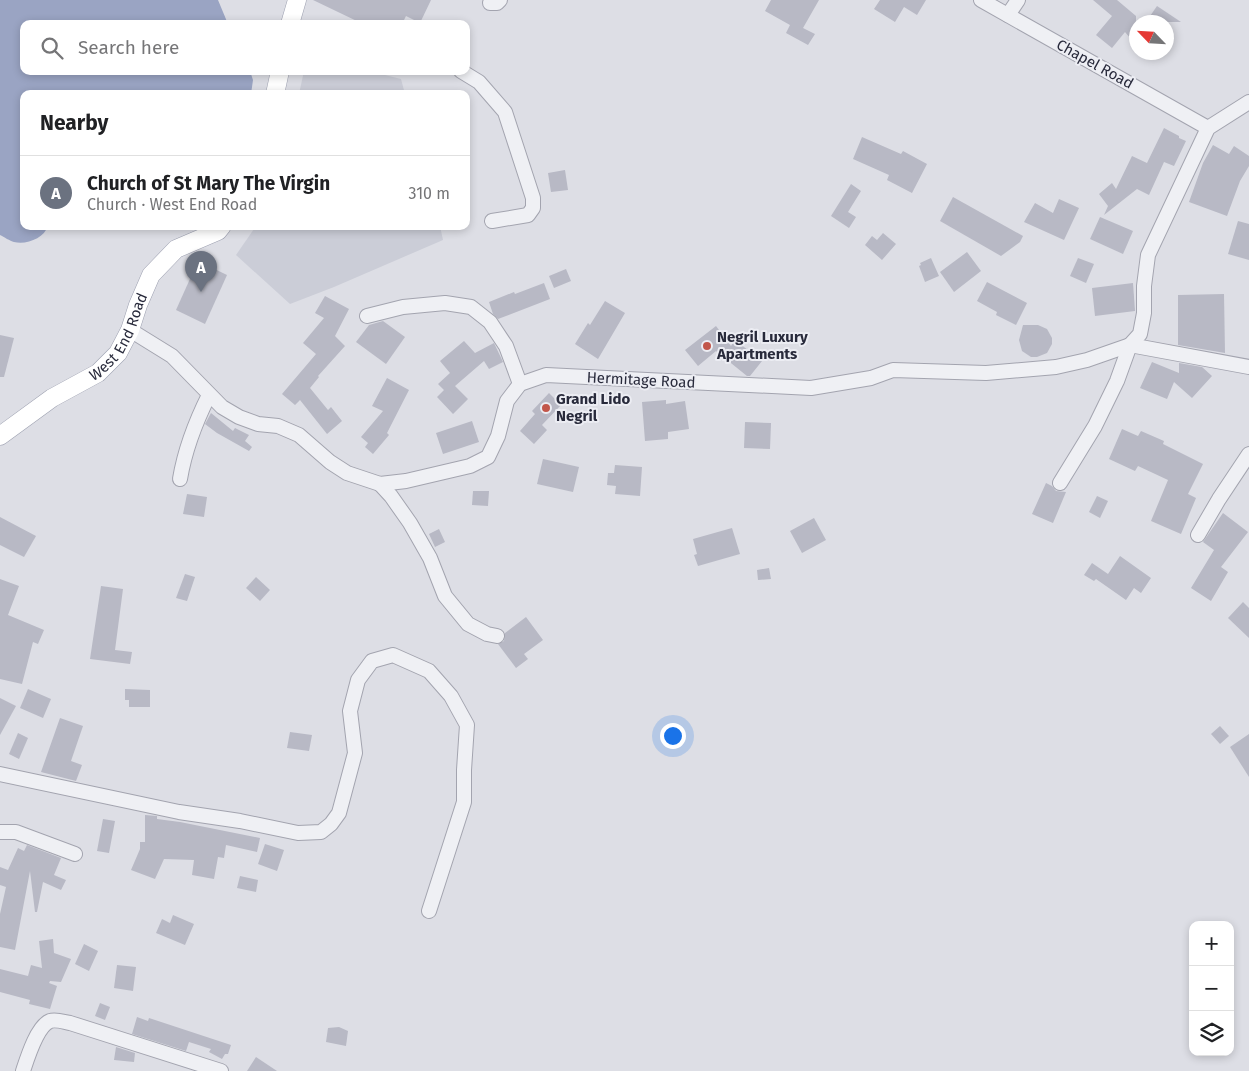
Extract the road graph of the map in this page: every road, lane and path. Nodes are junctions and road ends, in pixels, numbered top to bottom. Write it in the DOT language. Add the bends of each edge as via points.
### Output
graph roads {
  1 [pos="297,0"];
  2 [pos="981,0"];
  3 [pos="1018,0"];
  4 [pos="1008,15"];
  5 [pos="291,20"];
  6 [pos="279,75"];
  7 [pos="468,75"];
  8 [pos="277,90"];
  9 [pos="1249,102"];
  10 [pos="1208,128"];
  11 [pos="492,220"];
  12 [pos="219,230"];
  13 [pos="367,316"];
  14 [pos="130,330"];
  15 [pos="1130,346"];
  16 [pos="1249,367"];
  17 [pos="520,384"];
  18 [pos="209,395"];
  19 [pos="0,436"];
  20 [pos="1249,454"];
  21 [pos="180,479"];
  22 [pos="1060,483"];
  23 [pos="380,484"];
  24 [pos="1198,535"];
  25 [pos="497,636"];
  26 [pos="0,774"];
  27 [pos="0,832"];
  28 [pos="75,854"];
  29 [pos="429,911"];
  30 [pos="23,1071"];
  31 [pos="221,1071"];
  1 -- 5 [label="main road"];
  2 -- 4 [label="street, Chapel Road"];
  3 -- 4 [label="street"];
  4 -- 10 [label="street, Chapel Road"];
  6 -- 8 [label="main road"];
  7 -- 11 [label="street" via="479,82 505,112 533,198 533,208 528,215"];
  9 -- 10 [label="street"];
  10 -- 15 [label="street" via="1148,255 1140,334"];
  12 -- 14 [label="main road, West End Road" via="176,248 151,275"];
  13 -- 17 [label="street" via="403,307 445,304 471,307 490,322 506,346"];
  14 -- 18 [label="street" via="172,356"];
  14 -- 19 [label="main road, West End Road" via="118,353 98,373 52,398"];
  15 -- 16 [label="street, Hermitage Road"];
  15 -- 17 [label="street, Hermitage Road" via="1056,367 986,373 893,370 871,378 810,388 546,375"];
  15 -- 22 [label="street" via="1095,426"];
  17 -- 23 [label="street" via="507,401 498,436 488,457 470,466"];
  18 -- 21 [label="street" via="194,426"];
  18 -- 23 [label="street" via="239,417 258,424 278,426 299,435 348,473"];
  20 -- 24 [label="street"];
  23 -- 25 [label="street" via="410,523 430,558 445,596 468,624"];
  26 -- 29 [label="street" via="179,812 298,833 321,832 338,813 355,753 350,712 358,680 372,661 393,655 429,671 450,696 467,725 464,802"];
  27 -- 28 [label="street" via="16,832"];
  30 -- 31 [label="street" via="41,1028 53,1021 70,1023"];
}
